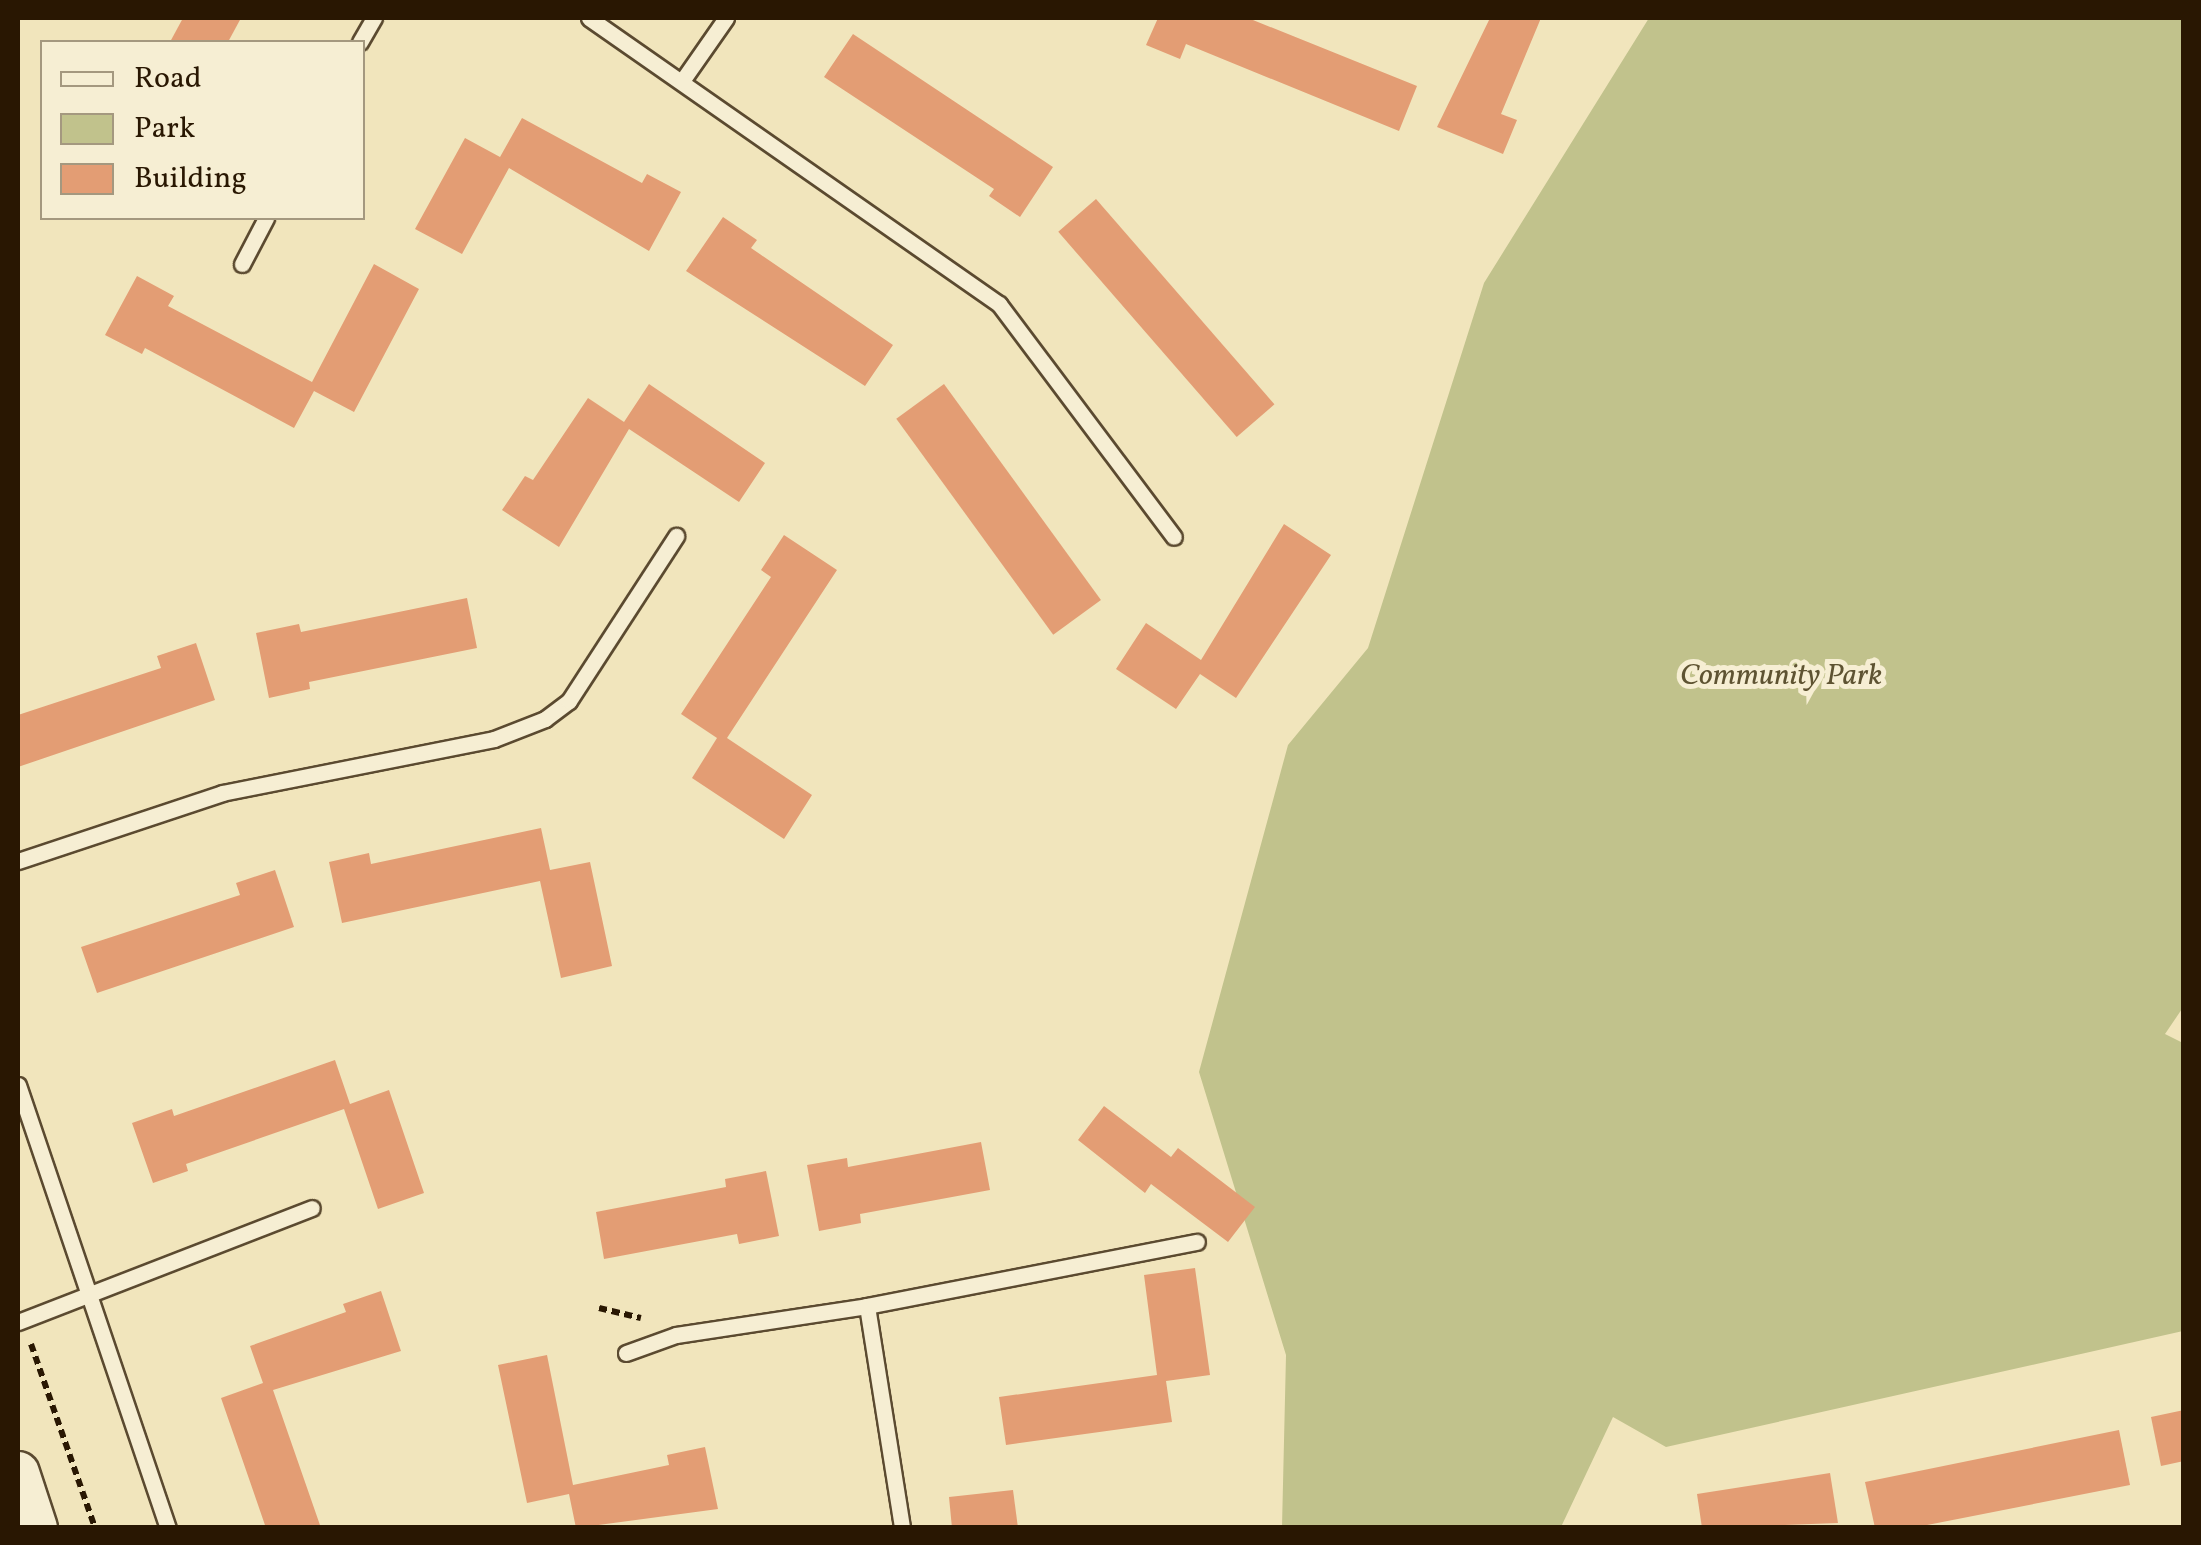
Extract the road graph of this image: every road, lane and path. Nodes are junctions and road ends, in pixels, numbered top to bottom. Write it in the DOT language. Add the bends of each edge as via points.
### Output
graph roads {
  1 [pos="374,18"];
  2 [pos="590,18"];
  3 [pos="726,18"];
  4 [pos="361,40"];
  5 [pos="682,80"];
  6 [pos="265,220"];
  7 [pos="242,264"];
  8 [pos="676,536"];
  9 [pos="1174,537"];
  10 [pos="18,860"];
  11 [pos="18,1084"];
  12 [pos="312,1208"];
  13 [pos="1197,1242"];
  14 [pos="86,1296"];
  15 [pos="867,1306"];
  16 [pos="20,1321"];
  17 [pos="626,1353"];
  18 [pos="18,1473"];
  19 [pos="36,1528"];
  20 [pos="95,1528"];
  21 [pos="168,1528"];
  22 [pos="902,1528"];
  1 -- 4 [label="lane"];
  2 -- 5 [label="lane"];
  3 -- 5 [label="lane"];
  5 -- 9 [label="lane" via="998,304"];
  6 -- 7 [label="lane"];
  8 -- 10 [label="lane" via="569,701 545,719 494,739 222,793"];
  11 -- 14 [label="lane"];
  12 -- 14 [label="lane"];
  13 -- 15 [label="lane"];
  14 -- 16 [label="lane"];
  14 -- 21 [label="lane"];
  15 -- 17 [label="lane" via="676,1335"];
  15 -- 22 [label="lane"];
  16 -- 20 [label="path"];
  18 -- 19 [label="street"];
}
